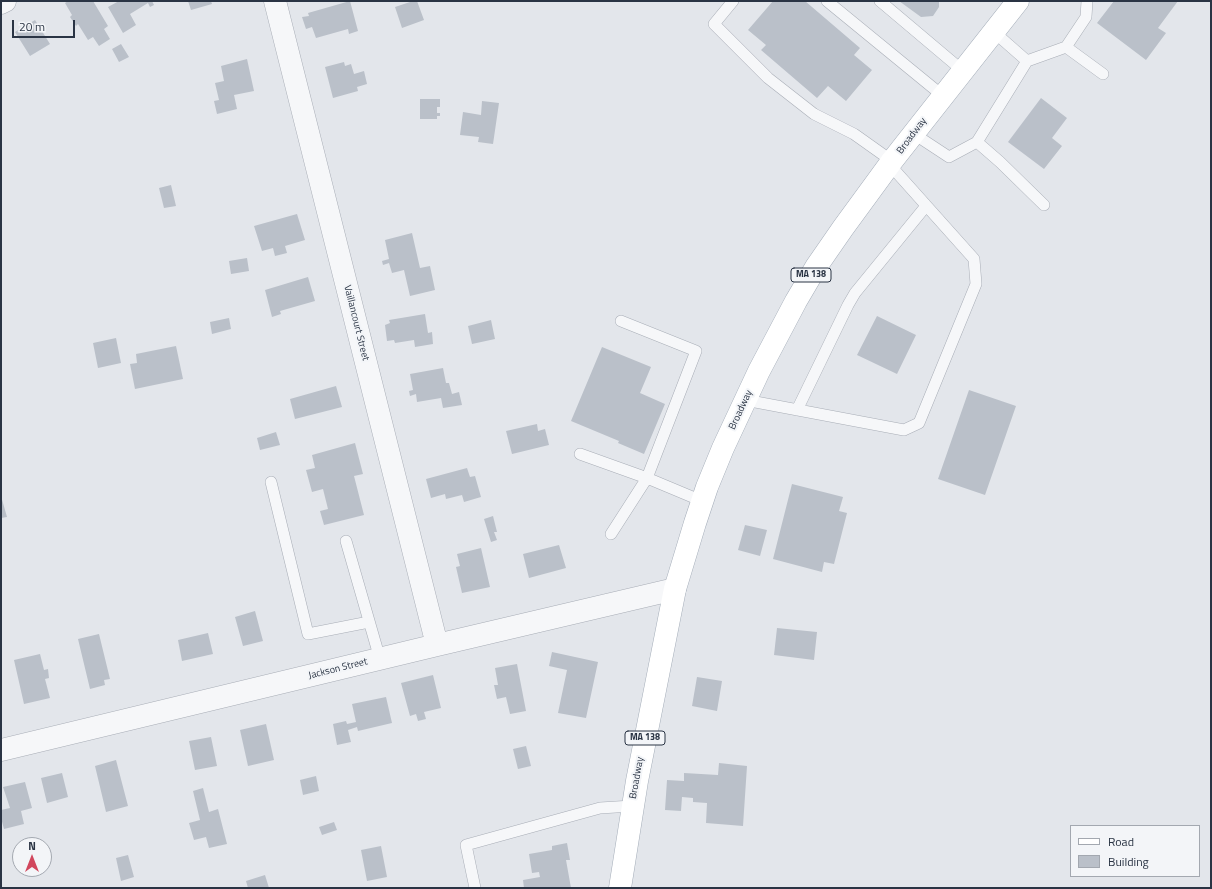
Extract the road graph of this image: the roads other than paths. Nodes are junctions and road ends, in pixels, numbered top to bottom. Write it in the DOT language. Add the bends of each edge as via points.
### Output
graph roads {
  1 [pos="5,1"];
  2 [pos="275,1"];
  3 [pos="733,1"];
  4 [pos="827,1"];
  5 [pos="880,1"];
  6 [pos="1087,1"];
  7 [pos="1,3"];
  8 [pos="1010,4"];
  9 [pos="994,32"];
  10 [pos="1066,47"];
  11 [pos="1027,61"];
  12 [pos="963,71"];
  13 [pos="1103,74"];
  14 [pos="943,96"];
  15 [pos="914,134"];
  16 [pos="977,142"];
  17 [pos="891,163"];
  18 [pos="1044,205"];
  19 [pos="926,206"];
  20 [pos="621,321"];
  21 [pos="746,400"];
  22 [pos="797,410"];
  23 [pos="580,454"];
  24 [pos="647,478"];
  25 [pos="271,482"];
  26 [pos="702,501"];
  27 [pos="611,534"];
  28 [pos="346,541"];
  29 [pos="675,589"];
  30 [pos="369,622"];
  31 [pos="437,645"];
  32 [pos="380,659"];
  33 [pos="1,750"];
  34 [pos="632,806"];
  35 [pos="475,888"];
  36 [pos="620,888"];
  1 -- 7 [label="street"];
  2 -- 31 [label="street, Vaillancourt Street"];
  3 -- 17 [label="lane" via="714,24 719,30 768,78 814,114 854,134"];
  4 -- 14 [label="lane"];
  5 -- 12 [label="lane"];
  6 -- 10 [label="lane" via="1086,17"];
  8 -- 9 [label="main road, Broadway / MA 138"];
  9 -- 11 [label="lane"];
  9 -- 12 [label="main road, Broadway / MA 138"];
  10 -- 11 [label="lane"];
  10 -- 13 [label="lane"];
  11 -- 16 [label="lane"];
  12 -- 14 [label="main road, Broadway / MA 138"];
  14 -- 15 [label="main road, Broadway / MA 138"];
  15 -- 16 [label="lane" via="949,157"];
  15 -- 17 [label="main road, Broadway / MA 138"];
  16 -- 18 [label="lane"];
  17 -- 19 [label="lane"];
  17 -- 21 [label="main road, Broadway / MA 138" via="816,267"];
  19 -- 22 [label="lane" via="855,293"];
  19 -- 22 [label="lane" via="974,259 976,284 919,423 904,430"];
  20 -- 24 [label="lane" via="696,351"];
  21 -- 22 [label="lane"];
  21 -- 26 [label="main road, Broadway / MA 138"];
  23 -- 24 [label="lane"];
  24 -- 26 [label="lane"];
  24 -- 27 [label="lane"];
  25 -- 30 [label="lane" via="308,634"];
  26 -- 29 [label="main road, Broadway / MA 138"];
  28 -- 30 [label="lane"];
  29 -- 31 [label="street, Jackson Street"];
  29 -- 34 [label="main road, Broadway / MA 138"];
  30 -- 32 [label="lane"];
  31 -- 32 [label="street, Jackson Street"];
  32 -- 33 [label="street, Jackson Street"];
  34 -- 35 [label="lane" via="600,808 466,845"];
  34 -- 36 [label="main road, Broadway / MA 138"];
}
